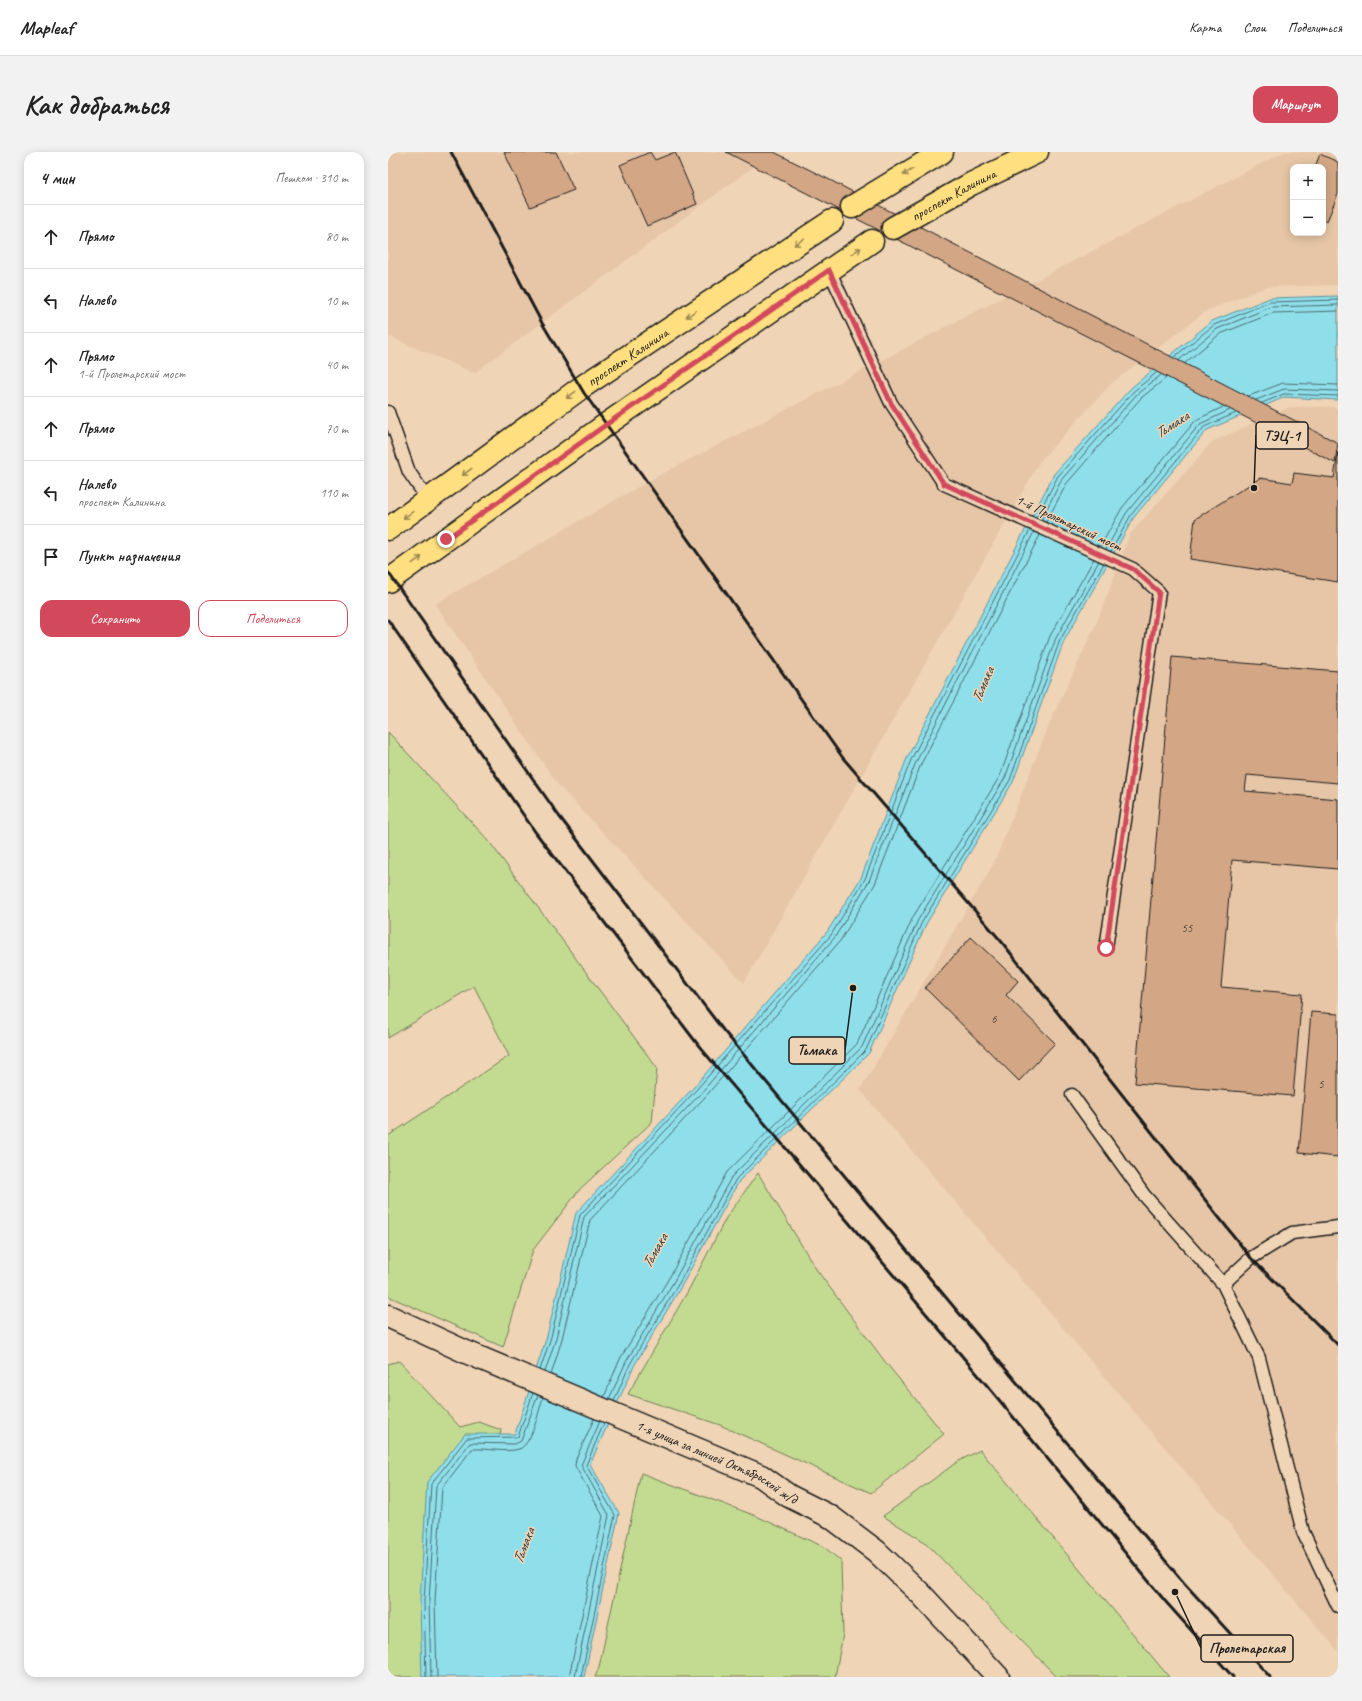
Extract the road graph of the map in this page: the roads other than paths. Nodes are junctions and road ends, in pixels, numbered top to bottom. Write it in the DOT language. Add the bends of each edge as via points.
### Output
graph roads {
  1 [pos="942,152"];
  2 [pos="1037,152"];
  3 [pos="852,207"];
  4 [pos="832,221"];
  5 [pos="893,228"];
  6 [pos="872,241"];
  7 [pos="829,270"];
  8 [pos="388,412"];
  9 [pos="429,501"];
  10 [pos="388,529"];
  11 [pos="388,582"];
  12 [pos="1106,948"];
  13 [pos="1072,1095"];
  14 [pos="1338,1227"];
  15 [pos="1223,1284"];
  16 [pos="388,1316"];
  17 [pos="1338,1606"];
  18 [pos="998,1677"];
  1 -- 3 [label="main road, one-way"];
  2 -- 5 [label="main road, проспект Калинина" via="972,184"];
  4 -- 9 [label="main road, проспект Калинина, one-way" via="582,387"];
  7 -- 6 [label="main road, one-way"];
  11 -- 7 [label="main road, one-way" via="620,415"];
  7 -- 12 [label="lane, 1-й Пролетарский мост" via="891,403 944,484 1133,569 1159,592"];
  8 -- 9 [label="lane" via="410,472"];
  9 -- 10 [label="main road, проспект Калинина, one-way"];
  13 -- 15 [label="lane" via="1144,1195"];
  14 -- 15 [label="lane" via="1292,1233 1250,1258"];
  15 -- 17 [label="lane" via="1259,1358 1303,1532"];
  16 -- 18 [label="main road, 1-я улица за линией Октябрьской ж/д" via="466,1352 762,1476 789,1496 838,1522 876,1551 920,1593"];
}
